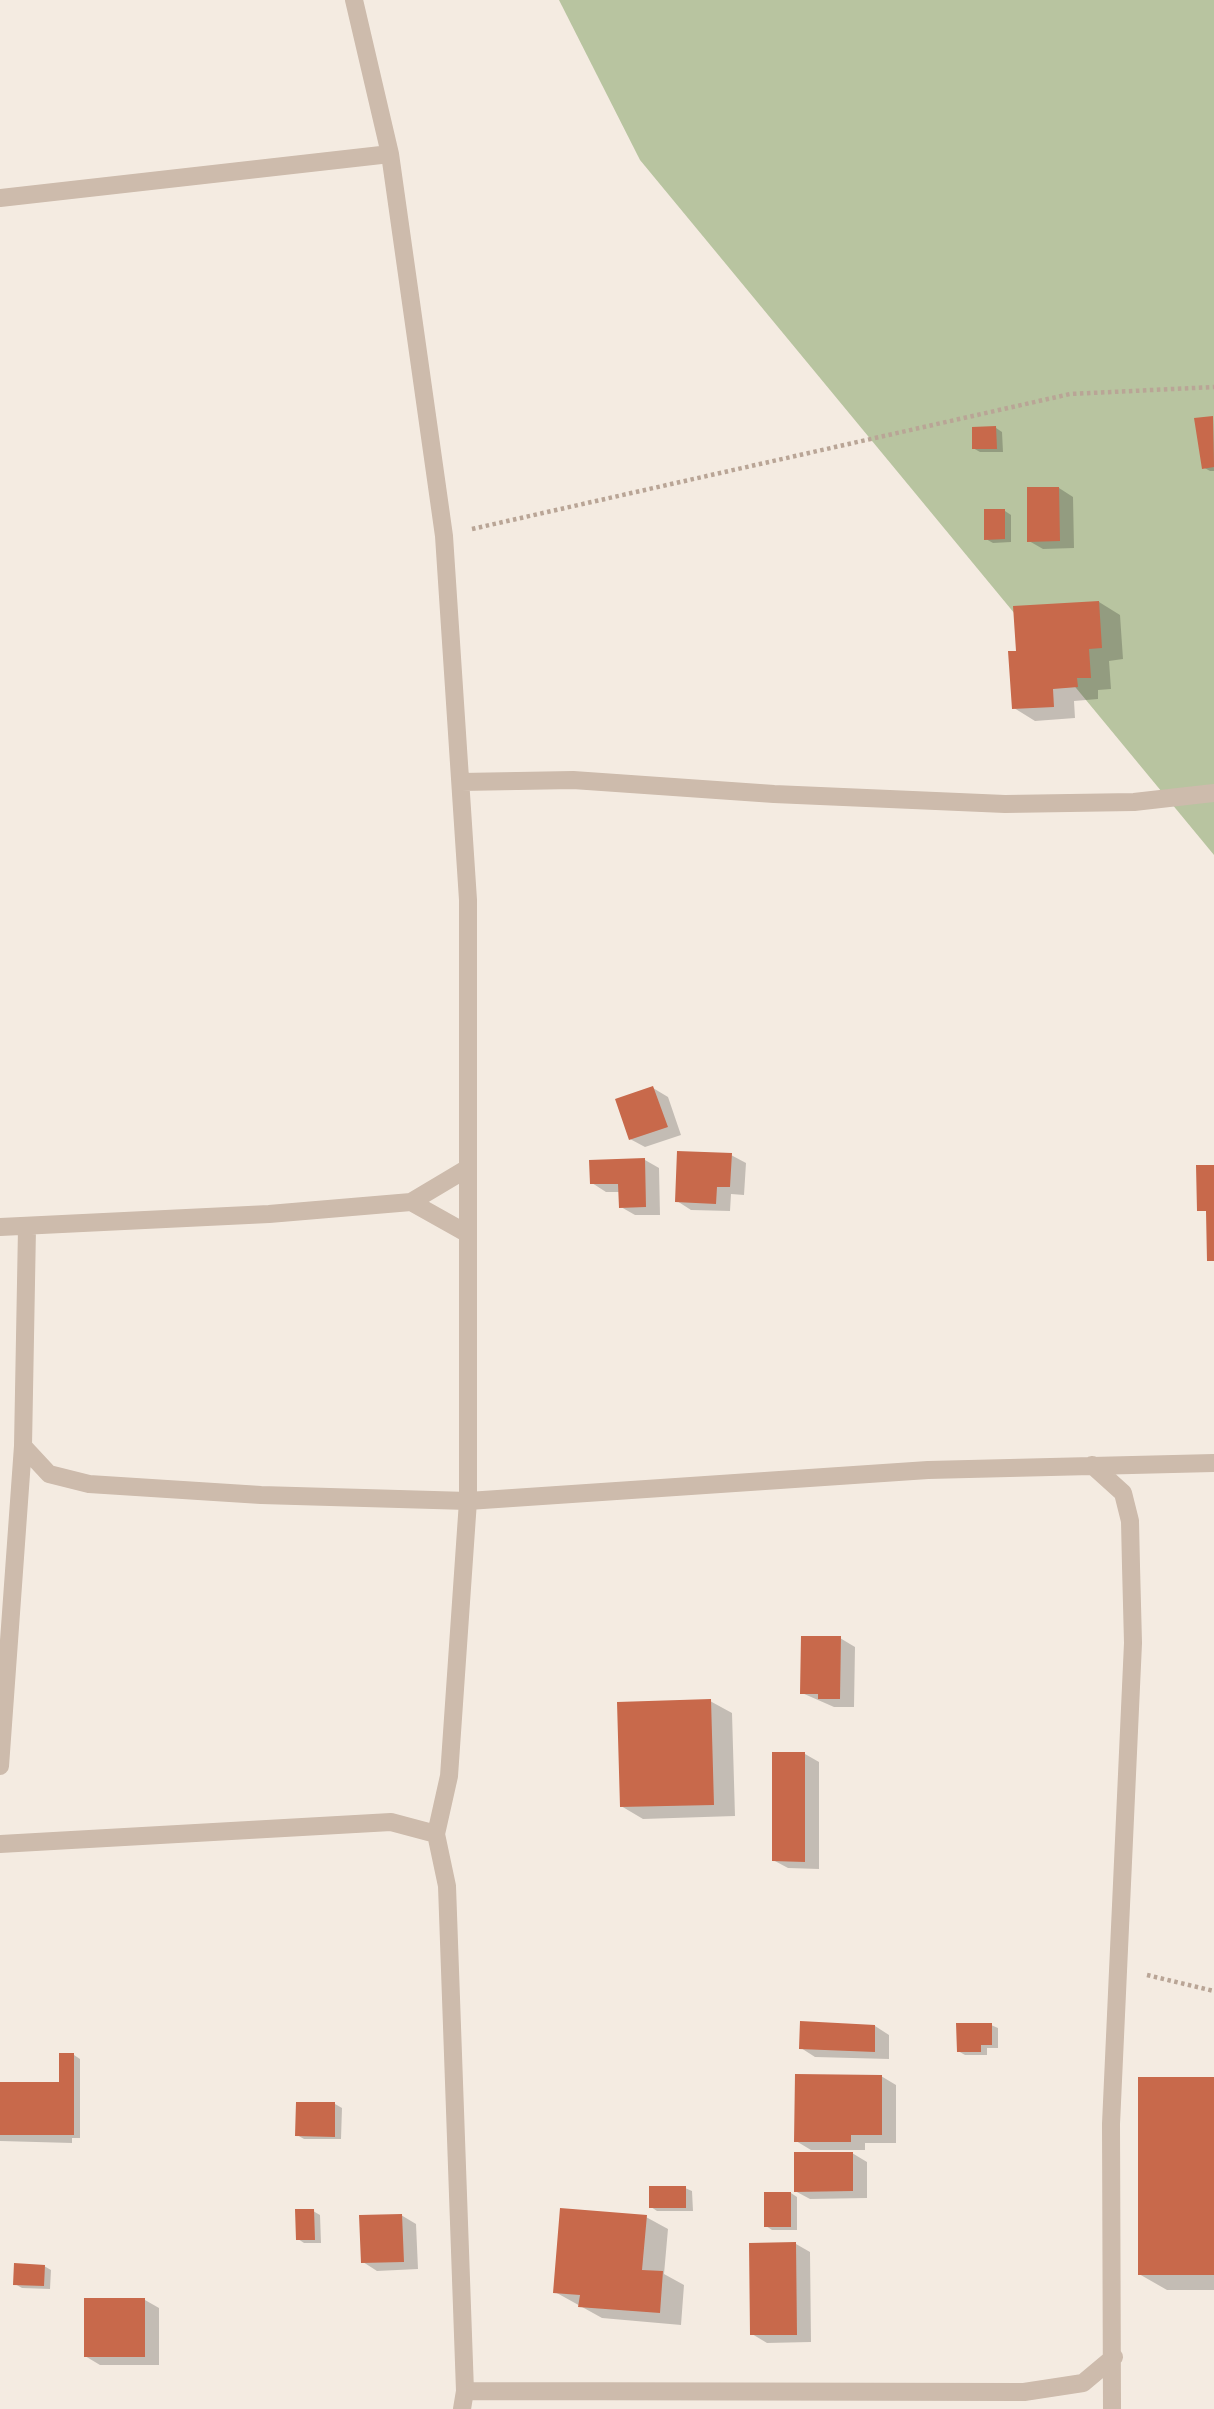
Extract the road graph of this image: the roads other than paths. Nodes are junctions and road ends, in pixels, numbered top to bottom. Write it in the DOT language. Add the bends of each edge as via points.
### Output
graph roads {
  1 [pos="354,0"];
  2 [pos="390,154"];
  3 [pos="0,198"];
  4 [pos="461,782"];
  5 [pos="1214,793"];
  6 [pos="468,1168"];
  7 [pos="411,1202"];
  8 [pos="0,1227"];
  9 [pos="27,1228"];
  10 [pos="468,1234"];
  11 [pos="23,1446"];
  12 [pos="1214,1463"];
  13 [pos="1093,1465"];
  14 [pos="468,1501"];
  15 [pos="0,1766"];
  16 [pos="436,1834"];
  17 [pos="0,1844"];
  18 [pos="1114,2357"];
  19 [pos="463,2400"];
  20 [pos="1112,2409"];
  1 -- 2 [label="street"];
  2 -- 3 [label="street"];
  2 -- 4 [label="street" via="444,536"];
  4 -- 5 [label="street" via="573,780 1004,804 1134,802"];
  4 -- 6 [label="street" via="468,900"];
  6 -- 7 [label="street"];
  6 -- 10 [label="street"];
  7 -- 9 [label="street"];
  7 -- 10 [label="street"];
  8 -- 9 [label="street"];
  9 -- 11 [label="street"];
  10 -- 14 [label="street"];
  11 -- 14 [label="street" via="49,1474 89,1484"];
  11 -- 15 [label="street"];
  12 -- 13 [label="street"];
  13 -- 14 [label="street" via="928,1470"];
  13 -- 18 [label="street" via="1123,1493 1130,1521 1133,1643 1111,2124"];
  14 -- 16 [label="street" via="449,1776"];
  16 -- 17 [label="street" via="391,1822"];
  16 -- 19 [label="street" via="447,1886"];
  18 -- 19 [label="street" via="1083,2382 1024,2392"];
  18 -- 20 [label="street"];
}
